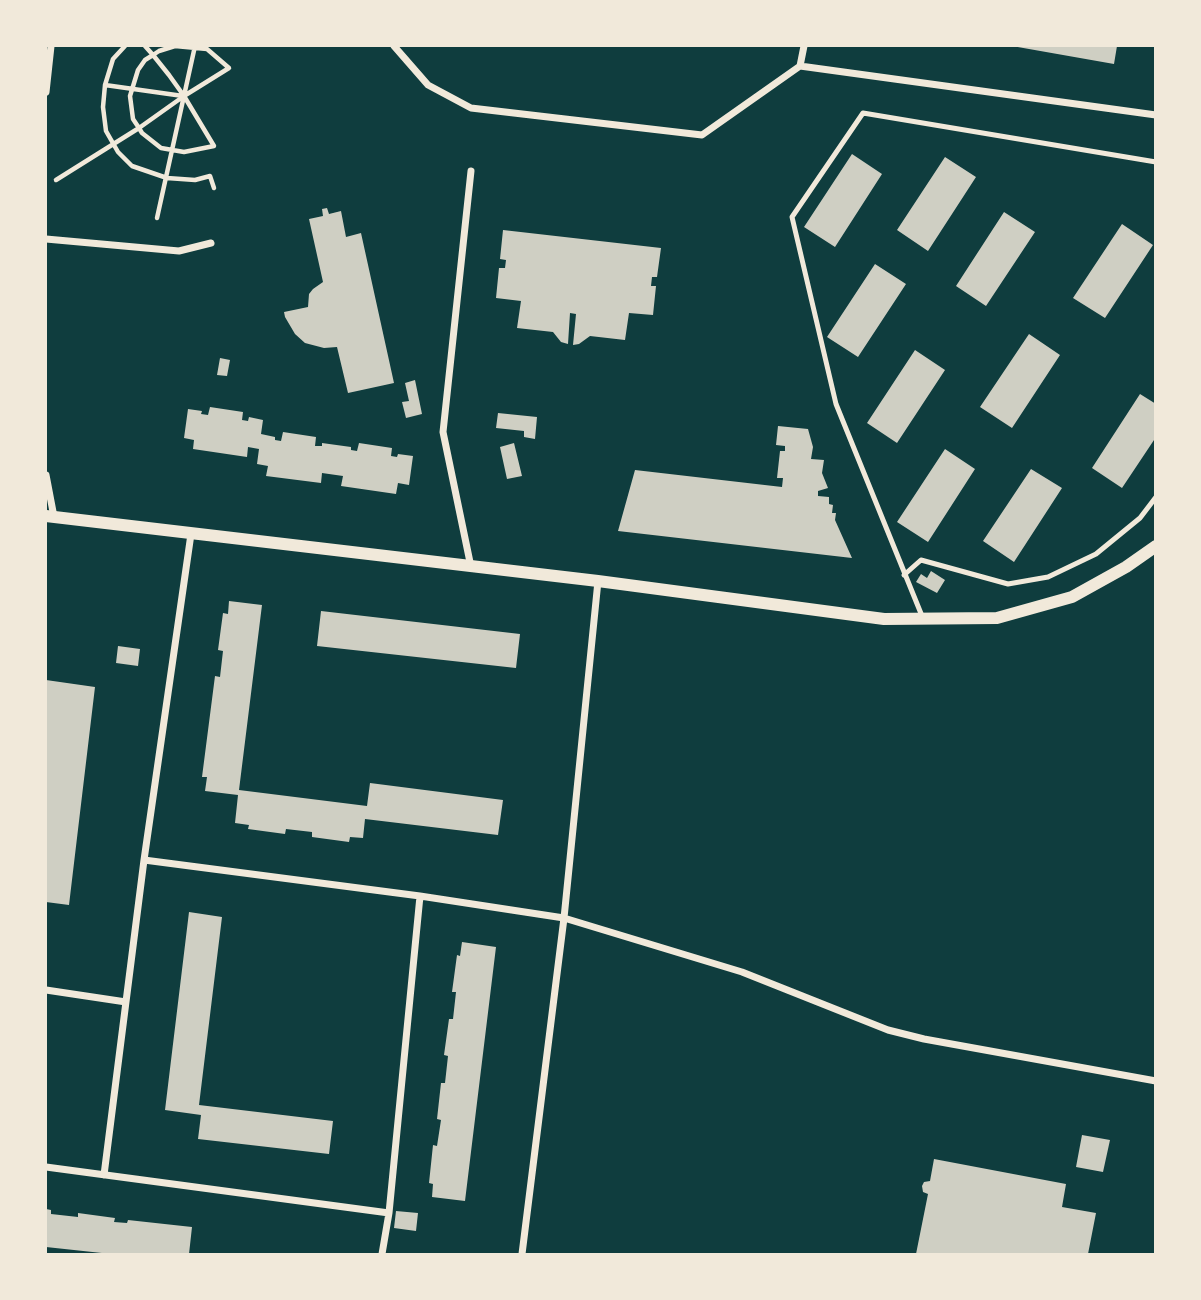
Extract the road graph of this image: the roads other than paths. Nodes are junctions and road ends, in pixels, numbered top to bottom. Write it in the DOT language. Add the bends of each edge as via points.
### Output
graph roads {
  1 [pos="51,46"];
  2 [pos="394,46"];
  3 [pos="804,46"];
  4 [pos="800,66"];
  5 [pos="46,92"];
  6 [pos="1156,115"];
  7 [pos="1156,162"];
  8 [pos="471,171"];
  9 [pos="46,239"];
  10 [pos="211,243"];
  11 [pos="46,475"];
  12 [pos="1156,498"];
  13 [pos="50,516"];
  14 [pos="191,534"];
  15 [pos="1156,546"];
  16 [pos="471,566"];
  17 [pos="904,575"];
  18 [pos="598,581"];
  19 [pos="924,619"];
  20 [pos="144,860"];
  21 [pos="420,896"];
  22 [pos="564,918"];
  23 [pos="46,990"];
  24 [pos="126,1002"];
  25 [pos="1156,1081"];
  26 [pos="46,1167"];
  27 [pos="104,1175"];
  28 [pos="389,1213"];
  29 [pos="382,1255"];
  30 [pos="522,1255"];
  1 -- 5 [label="street"];
  2 -- 4 [label="street" via="428,85 471,108 702,135"];
  3 -- 4 [label="street"];
  4 -- 6 [label="street"];
  7 -- 17 [label="lane" via="863,113 792,217 836,404"];
  8 -- 16 [label="street" via="443,432"];
  9 -- 10 [label="street" via="179,251"];
  11 -- 13 [label="street"];
  12 -- 17 [label="lane" via="1140,518 1096,554 1048,577 1008,584 920,560"];
  13 -- 14 [label="street"];
  14 -- 16 [label="street"];
  14 -- 20 [label="street"];
  15 -- 19 [label="street" via="1072,597 997,618"];
  16 -- 18 [label="street"];
  17 -- 19 [label="lane"];
  18 -- 19 [label="street" via="884,620"];
  18 -- 22 [label="street"];
  20 -- 21 [label="street"];
  20 -- 24 [label="street"];
  21 -- 22 [label="street"];
  21 -- 28 [label="street"];
  22 -- 25 [label="street" via="742,972 888,1030"];
  22 -- 30 [label="street"];
  23 -- 24 [label="street"];
  24 -- 27 [label="street"];
  26 -- 27 [label="street"];
  27 -- 28 [label="street"];
  28 -- 29 [label="street"];
}
